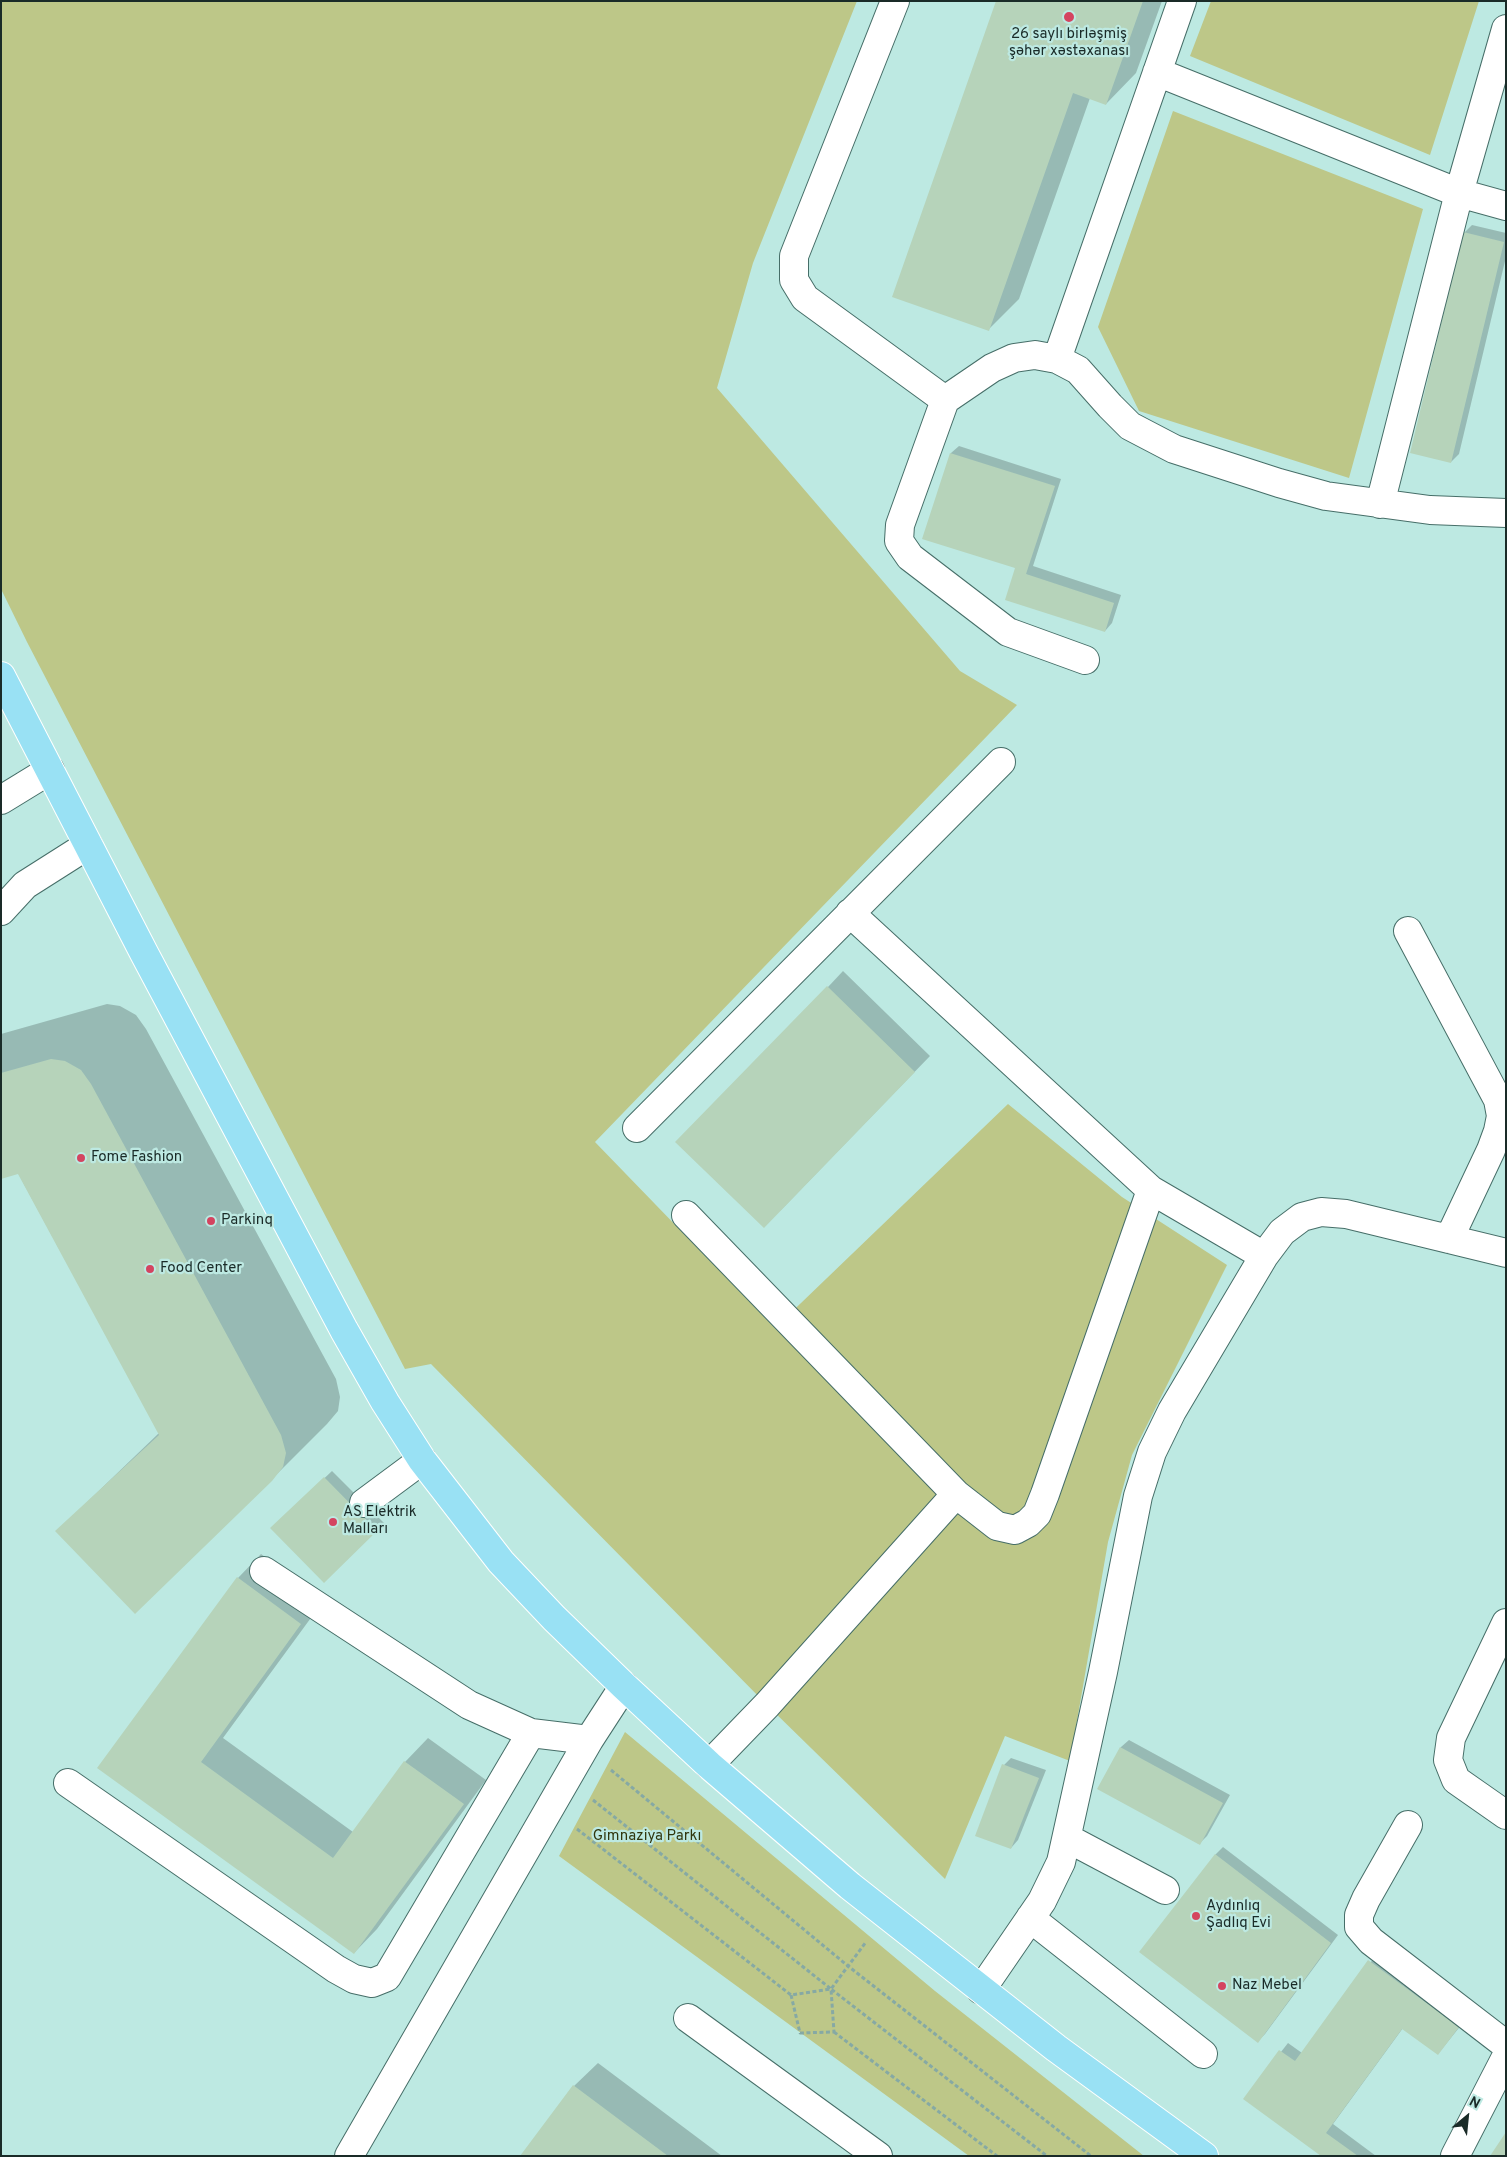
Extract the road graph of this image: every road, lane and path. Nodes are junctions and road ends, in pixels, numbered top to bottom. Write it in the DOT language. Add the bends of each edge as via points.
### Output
graph roads {
  1 [pos="895,1"];
  2 [pos="1182,1"];
  3 [pos="1506,29"];
  4 [pos="1158,72"];
  5 [pos="1459,193"];
  6 [pos="1506,206"];
  7 [pos="1057,359"];
  8 [pos="945,400"];
  9 [pos="1380,504"];
  10 [pos="1506,513"];
  11 [pos="1085,660"];
  12 [pos="1,676"];
  13 [pos="1001,762"];
  14 [pos="50,770"];
  15 [pos="1,800"];
  16 [pos="88,845"];
  17 [pos="1,911"];
  18 [pos="850,913"];
  19 [pos="1408,931"];
  20 [pos="1503,1115"];
  21 [pos="637,1128"];
  22 [pos="1151,1190"];
  23 [pos="686,1215"];
  24 [pos="1449,1239"];
  25 [pos="1506,1254"];
  26 [pos="1264,1256"];
  27 [pos="422,1460"];
  28 [pos="956,1494"];
  29 [pos="364,1502"];
  30 [pos="264,1571"];
  31 [pos="1506,1623"];
  32 [pos="624,1686"];
  33 [pos="531,1733"];
  34 [pos="589,1740"];
  35 [pos="709,1764"];
  36 [pos="606,1767"];
  37 [pos="68,1783"];
  38 [pos="590,1798"];
  39 [pos="1506,1815"];
  40 [pos="1408,1825"];
  41 [pos="574,1827"];
  42 [pos="1067,1838"];
  43 [pos="1164,1890"];
  44 [pos="1030,1918"];
  45 [pos="870,1937"];
  46 [pos="848,1966"];
  47 [pos="831,1989"];
  48 [pos="981,1990"];
  49 [pos="792,1995"];
  50 [pos="688,2018"];
  51 [pos="834,2032"];
  52 [pos="1506,2045"];
  53 [pos="1203,2054"];
  54 [pos="1503,2070"];
  55 [pos="349,2156"];
  56 [pos="878,2156"];
  57 [pos="997,2156"];
  58 [pos="1047,2156"];
  59 [pos="1091,2156"];
  60 [pos="1204,2156"];
  61 [pos="1455,2156"];
  1 -- 8 [label="street" via="794,256 794,280 805,298"];
  2 -- 4 [label="street"];
  3 -- 5 [label="street"];
  4 -- 5 [label="street"];
  4 -- 7 [label="street"];
  5 -- 6 [label="street"];
  5 -- 9 [label="street"];
  7 -- 8 [label="street" via="1035,355 1014,358 992,368"];
  7 -- 9 [label="street" via="1078,370 1130,426 1174,449 1326,496"];
  8 -- 11 [label="street" via="900,525 899,541 910,557 1008,632"];
  9 -- 10 [label="street"];
  12 -- 14 [label="main road"];
  13 -- 18 [label="street"];
  14 -- 15 [label="street"];
  14 -- 16 [label="main road"];
  16 -- 17 [label="street" via="25,885"];
  16 -- 27 [label="main road" via="344,1330"];
  18 -- 21 [label="street"];
  18 -- 22 [label="street"];
  19 -- 20 [label="street"];
  20 -- 24 [label="street" via="1492,1150"];
  22 -- 26 [label="street"];
  22 -- 28 [label="street" via="1037,1514 1028,1524 1015,1530 996,1526"];
  23 -- 28 [label="street"];
  24 -- 25 [label="street"];
  24 -- 26 [label="street" via="1346,1214 1320,1212 1302,1218 1282,1232"];
  26 -- 42 [label="street" via="1172,1411 1152,1452 1138,1496"];
  27 -- 29 [label="street"];
  27 -- 32 [label="main road" via="501,1562"];
  28 -- 35 [label="street" via="767,1705"];
  30 -- 33 [label="street" via="469,1705"];
  31 -- 39 [label="street" via="1451,1738 1448,1760 1456,1780"];
  32 -- 34 [label="street"];
  32 -- 35 [label="main road"];
  33 -- 34 [label="street"];
  33 -- 37 [label="street" via="387,1977 372,1983 354,1979 336,1969"];
  34 -- 55 [label="street"];
  35 -- 48 [label="main road" via="850,1886"];
  36 -- 46 [label="path"];
  38 -- 47 [label="path"];
  40 -- 52 [label="street" via="1366,1899 1359,1915 1359,1926 1371,1941"];
  41 -- 49 [label="path"];
  42 -- 43 [label="street"];
  42 -- 44 [label="street" via="1052,1883"];
  44 -- 48 [label="street"];
  44 -- 53 [label="street"];
  45 -- 46 [label="path"];
  46 -- 47 [label="path"];
  46 -- 59 [label="path"];
  47 -- 49 [label="path"];
  47 -- 51 [label="path"];
  47 -- 58 [label="path"];
  48 -- 60 [label="main road"];
  49 -- 51 [label="path" via="800,2033"];
  50 -- 56 [label="street"];
  51 -- 57 [label="path"];
  54 -- 61 [label="street"];
}
